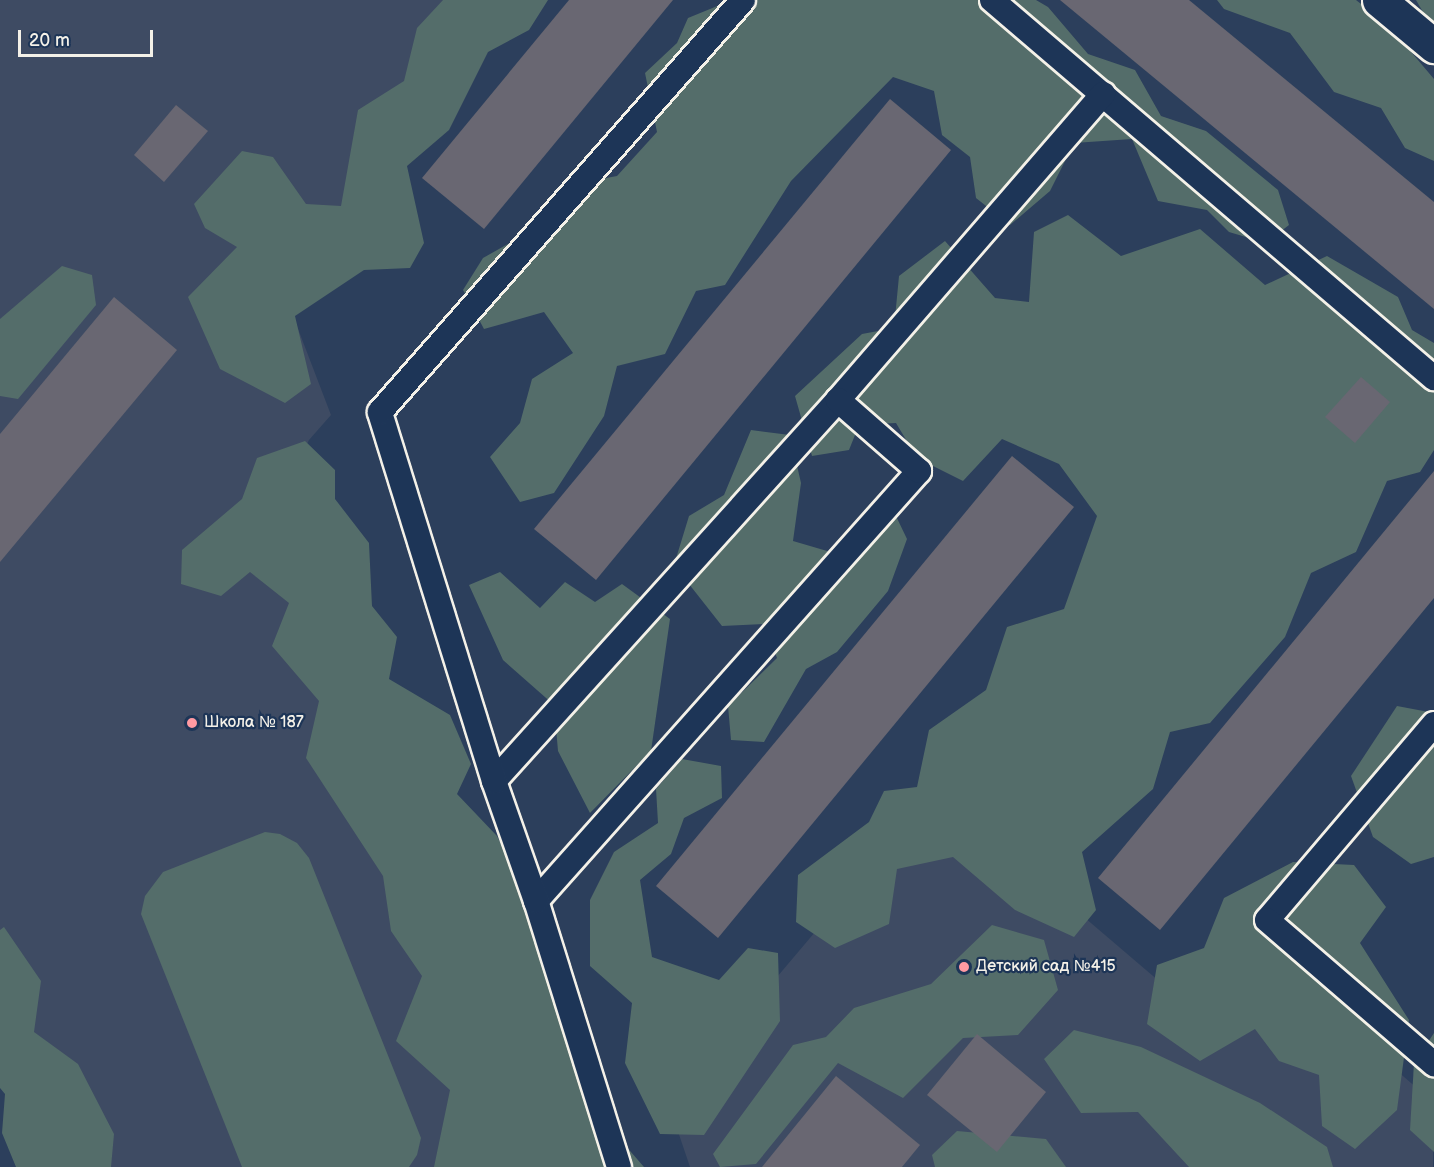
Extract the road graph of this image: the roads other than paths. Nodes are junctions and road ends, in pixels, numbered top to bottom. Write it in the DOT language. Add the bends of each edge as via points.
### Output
graph roads {
  1 [pos="743,0"];
  2 [pos="992,0"];
  3 [pos="1379,0"];
  4 [pos="1434,46"];
  5 [pos="1103,94"];
  6 [pos="1434,378"];
  7 [pos="838,400"];
  8 [pos="1434,724"];
  9 [pos="494,781"];
  10 [pos="536,901"];
  11 [pos="1434,1064"];
  12 [pos="620,1167"];
  1 -- 9 [label="lane" via="380,412"];
  2 -- 5 [label="lane"];
  3 -- 4 [label="street"];
  5 -- 6 [label="lane"];
  5 -- 7 [label="lane"];
  7 -- 9 [label="lane"];
  7 -- 10 [label="lane" via="919,471"];
  8 -- 11 [label="lane" via="1267,920"];
  9 -- 10 [label="lane"];
  10 -- 12 [label="lane"];
}
